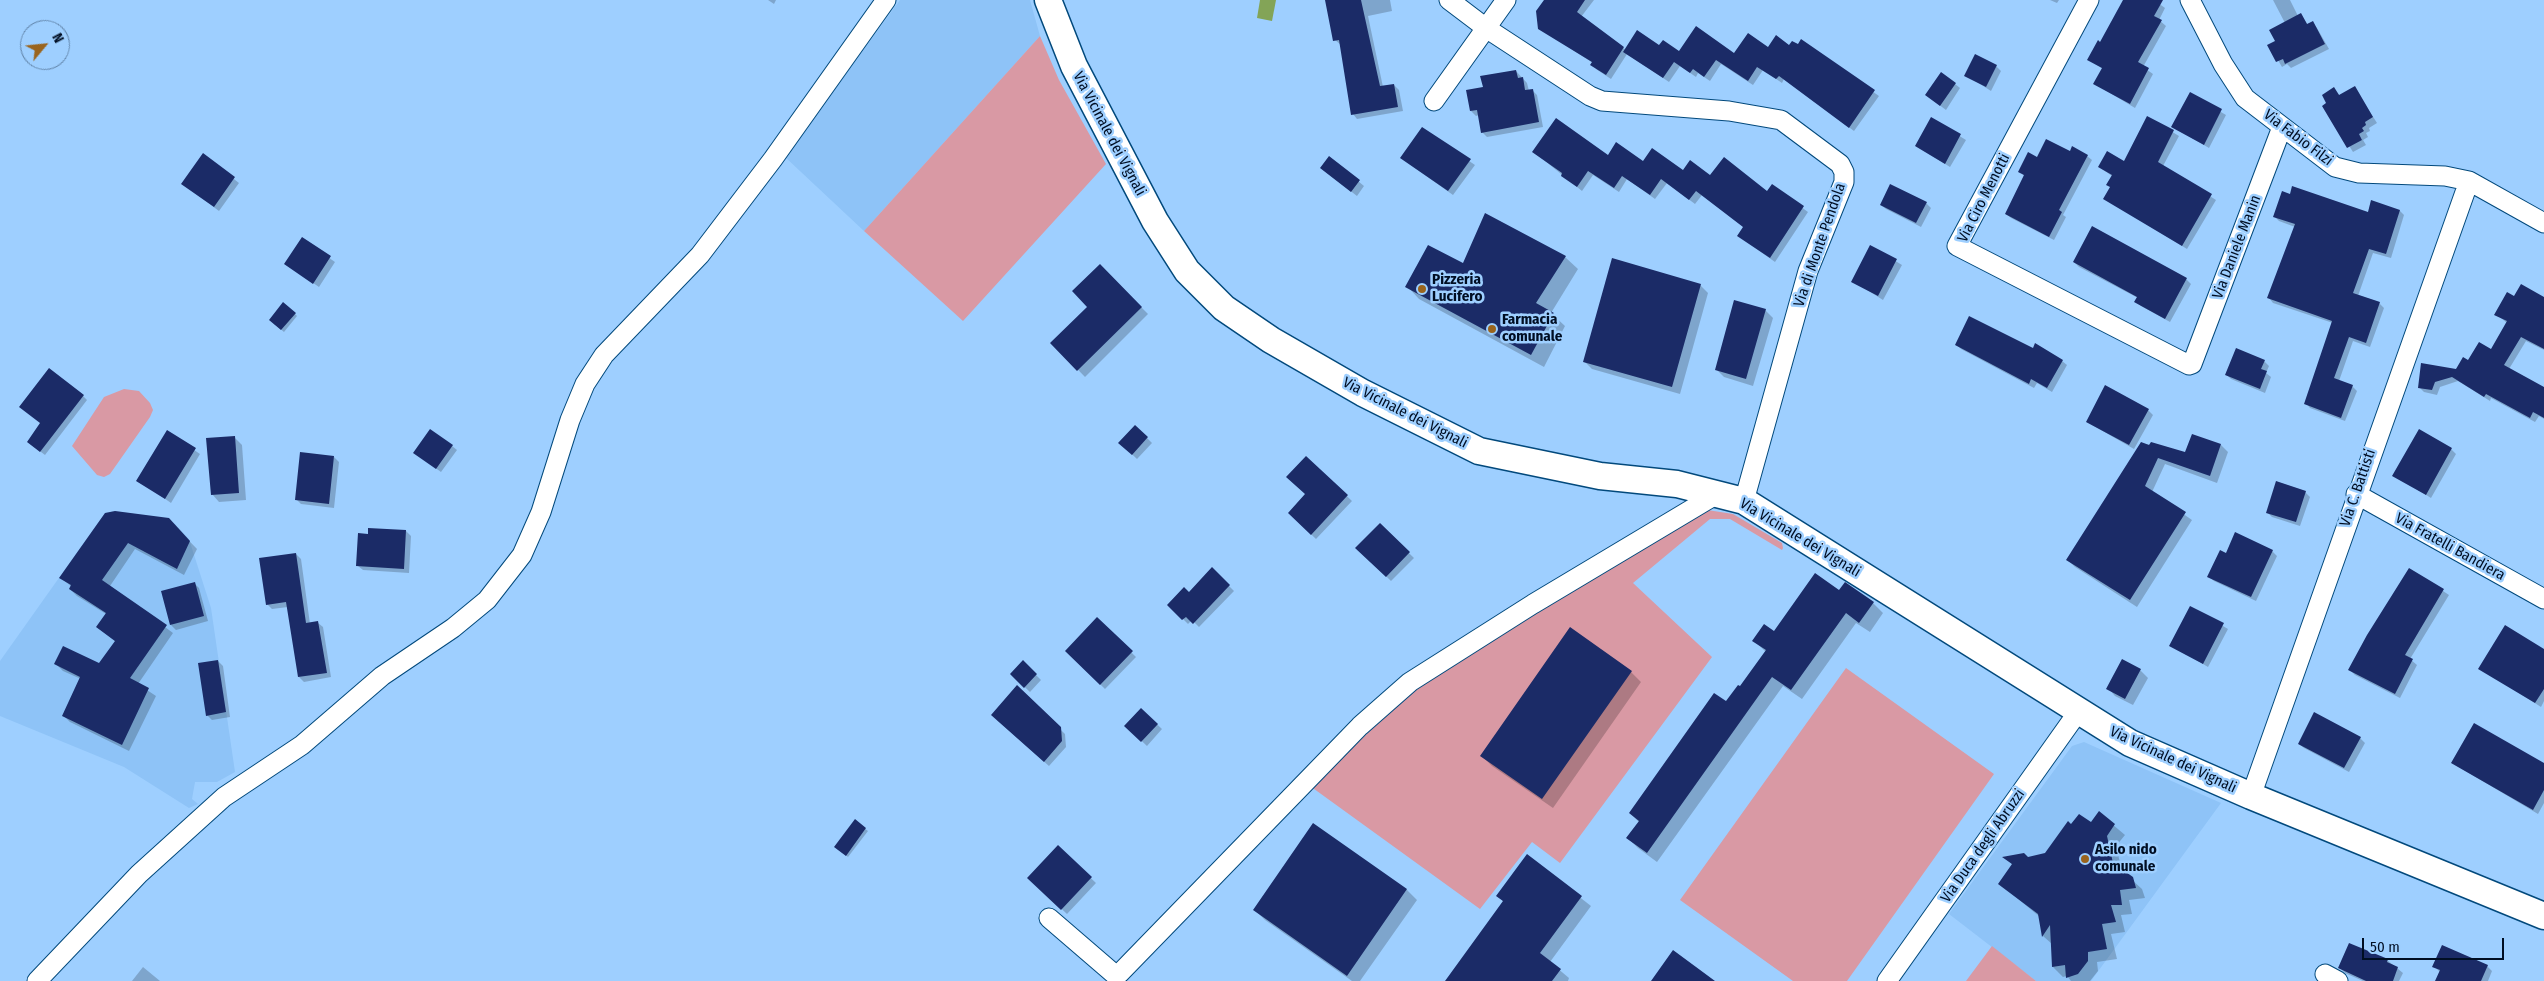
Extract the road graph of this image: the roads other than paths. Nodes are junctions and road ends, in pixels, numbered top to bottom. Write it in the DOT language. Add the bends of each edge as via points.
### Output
graph roads {
  1 [pos="886,0"];
  2 [pos="1048,0"];
  3 [pos="1448,0"];
  4 [pos="1506,0"];
  5 [pos="2089,0"];
  6 [pos="2190,0"];
  7 [pos="1486,28"];
  8 [pos="1434,101"];
  9 [pos="2282,127"];
  10 [pos="2469,181"];
  11 [pos="2544,223"];
  12 [pos="2189,365"];
  13 [pos="1717,494"];
  14 [pos="2356,494"];
  15 [pos="1744,501"];
  16 [pos="2544,599"];
  17 [pos="2078,712"];
  18 [pos="2250,796"];
  19 [pos="2544,916"];
  20 [pos="1049,918"];
  21 [pos="37,981"];
  22 [pos="1887,981"];
  1 -- 21 [label="street" via="700,255 604,355 585,384 570,420 541,512 522,555 487,600 453,628 382,676 302,745 224,797 139,874"];
  2 -- 13 [label="street, Via Vicinale dei Vignali" via="1074,66 1155,221 1188,271 1224,308 1271,340 1356,389 1479,451 1600,476 1677,484"];
  3 -- 7 [label="street, Via di Monte Pendola"];
  4 -- 7 [label="street"];
  5 -- 12 [label="street, Via Ciro Menotti" via="1957,246"];
  6 -- 9 [label="street, Via Fabio Filzi" via="2223,64 2245,98"];
  7 -- 8 [label="street"];
  7 -- 15 [label="street, Via di Monte Pendola" via="1602,101 1729,111 1781,120 1840,164 1844,182 1808,271"];
  9 -- 10 [label="street, Via Fabio Filzi" via="2335,167 2359,173 2445,176"];
  9 -- 12 [label="street, Via Daniele Manin" via="2194,362"];
  10 -- 11 [label="street, Via Fabio Filzi"];
  10 -- 14 [label="street, Via C. Battisti"];
  13 -- 15 [label="street, Via Vicinale dei Vignali"];
  13 -- 20 [label="street" via="1410,682 1360,726 1120,974 1114,974"];
  14 -- 16 [label="street, Via Fratelli Bandiera"];
  14 -- 18 [label="street, Via C. Battisti"];
  15 -- 17 [label="street, Via Vicinale dei Vignali"];
  17 -- 18 [label="street, Via Vicinale dei Vignali" via="2130,743"];
  17 -- 22 [label="street, Via Duca degli Abruzzi"];
  18 -- 19 [label="street, Via Vicinale dei Vignali"];
}
